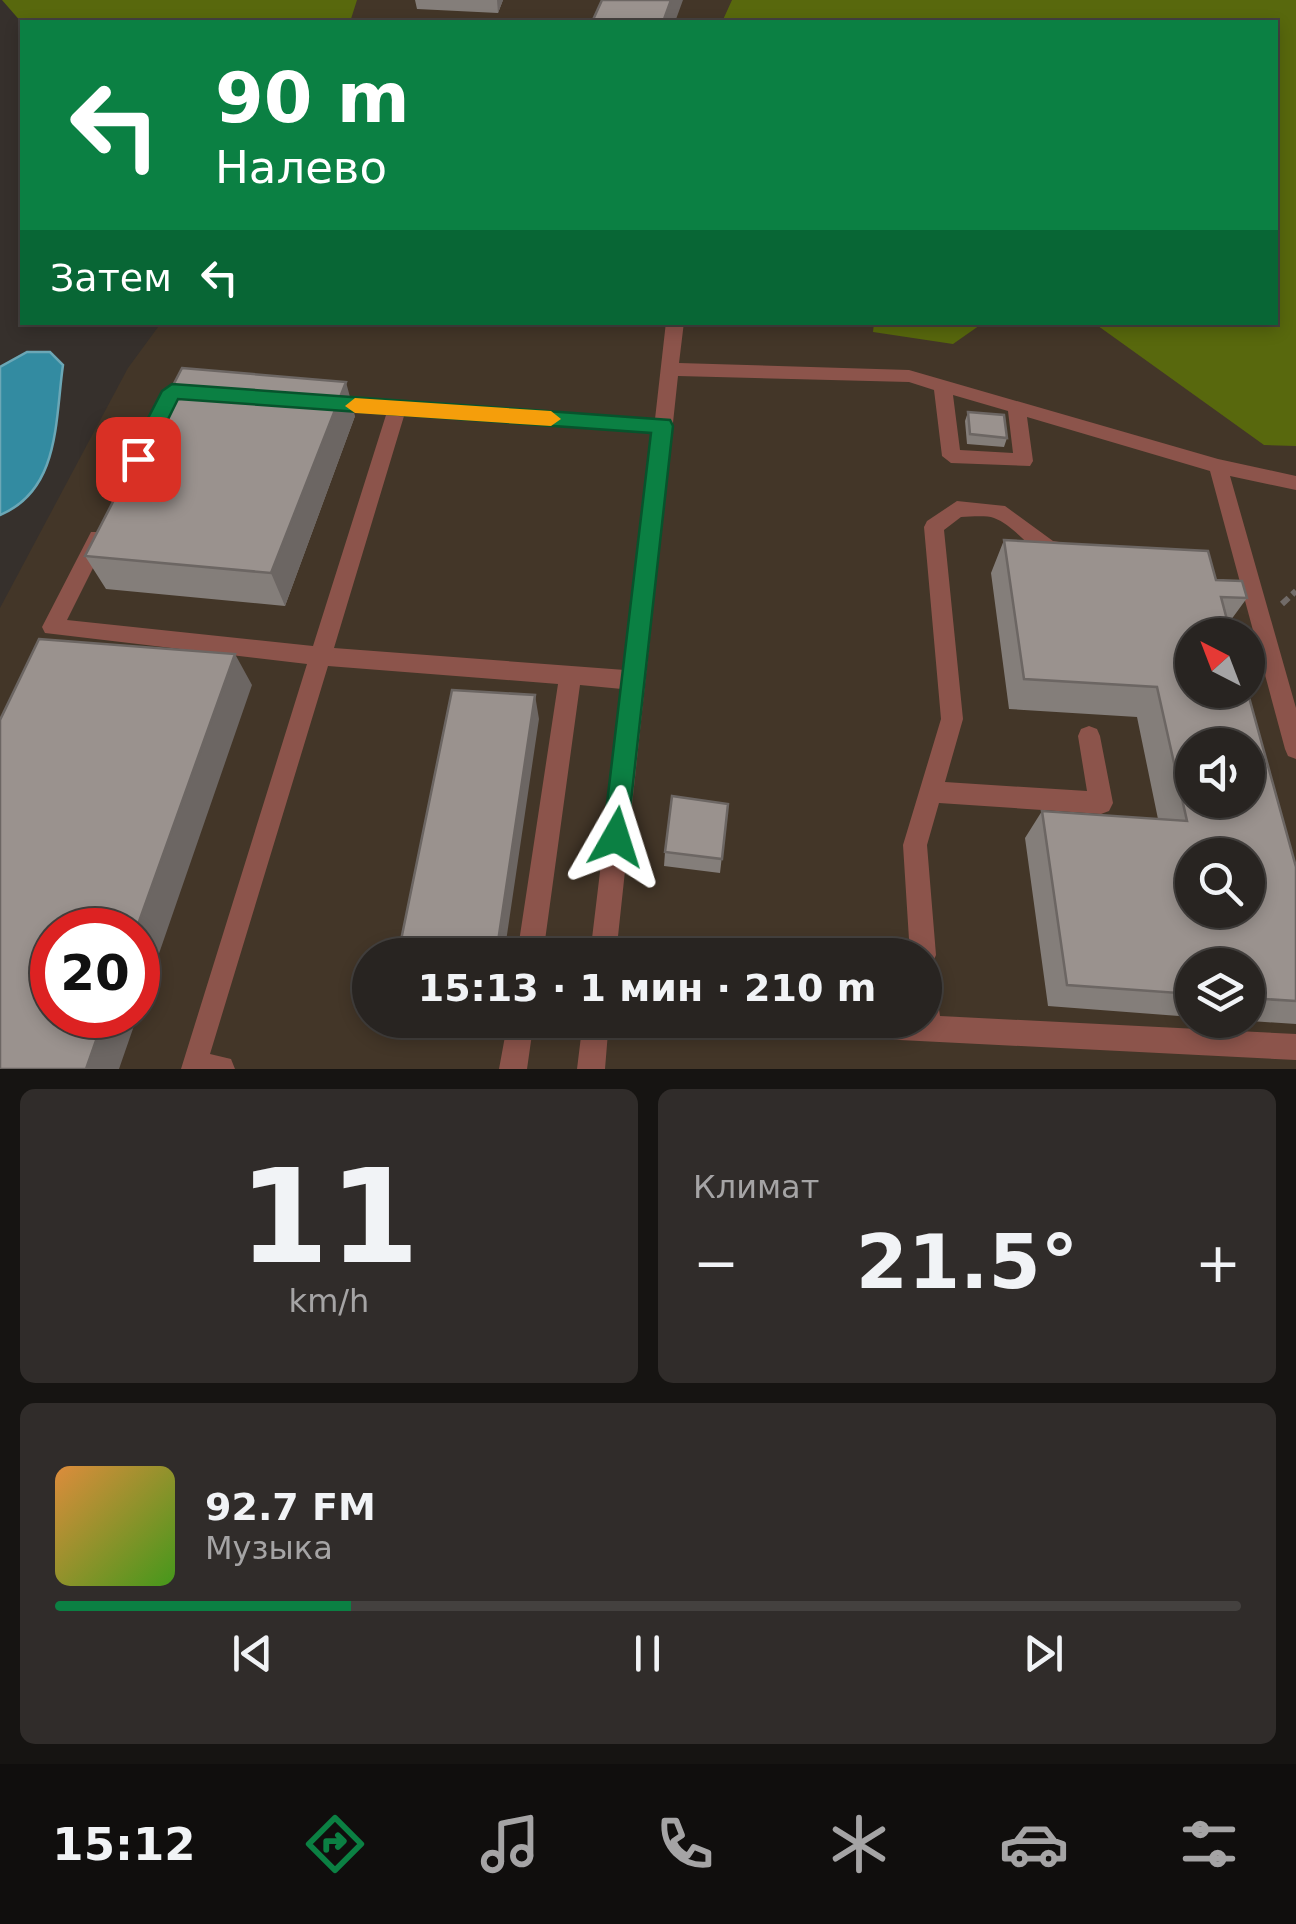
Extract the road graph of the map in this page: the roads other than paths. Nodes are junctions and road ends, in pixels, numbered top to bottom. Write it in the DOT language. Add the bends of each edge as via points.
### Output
graph roads {
  1 [pos="675,325"];
  2 [pos="668,369"];
  3 [pos="943,386"];
  4 [pos="303,402"];
  5 [pos="1017,408"];
  6 [pos="396,409"];
  7 [pos="662,426"];
  8 [pos="1218,466"];
  9 [pos="1296,483"];
  10 [pos="104,526"];
  11 [pos="1084,551"];
  12 [pos="320,656"];
  13 [pos="570,675"];
  14 [pos="634,680"];
  15 [pos="1090,736"];
  16 [pos="1296,749"];
  17 [pos="931,792"];
  18 [pos="532,938"];
  19 [pos="605,938"];
  20 [pos="922,938"];
  21 [pos="942,1029"];
  22 [pos="518,1038"];
  23 [pos="594,1038"];
  24 [pos="1296,1047"];
  25 [pos="202,1068"];
  26 [pos="514,1069"];
  27 [pos="590,1069"];
  1 -- 2 [label="lane"];
  2 -- 3 [label="lane" via="909,376"];
  2 -- 7 [label="lane"];
  3 -- 5 [label="lane"];
  3 -- 5 [label="lane" via="950,456 1023,461"];
  4 -- 6 [label="lane"];
  5 -- 8 [label="lane"];
  6 -- 7 [label="lane"];
  6 -- 12 [label="lane"];
  7 -- 14 [label="lane"];
  8 -- 9 [label="lane"];
  8 -- 16 [label="lane"];
  10 -- 12 [label="lane" via="49,635"];
  11 -- 17 [label="lane" via="1049,549 998,512 957,509 934,527 952,719"];
  12 -- 13 [label="lane"];
  12 -- 25 [label="lane"];
  13 -- 14 [label="lane"];
  13 -- 18 [label="lane"];
  14 -- 19 [label="lane"];
  15 -- 17 [label="lane" via="1101,803"];
  17 -- 20 [label="lane" via="915,845"];
  21 -- 24 [label="lane"];
  22 -- 26 [label="lane"];
  23 -- 27 [label="lane"];
}
